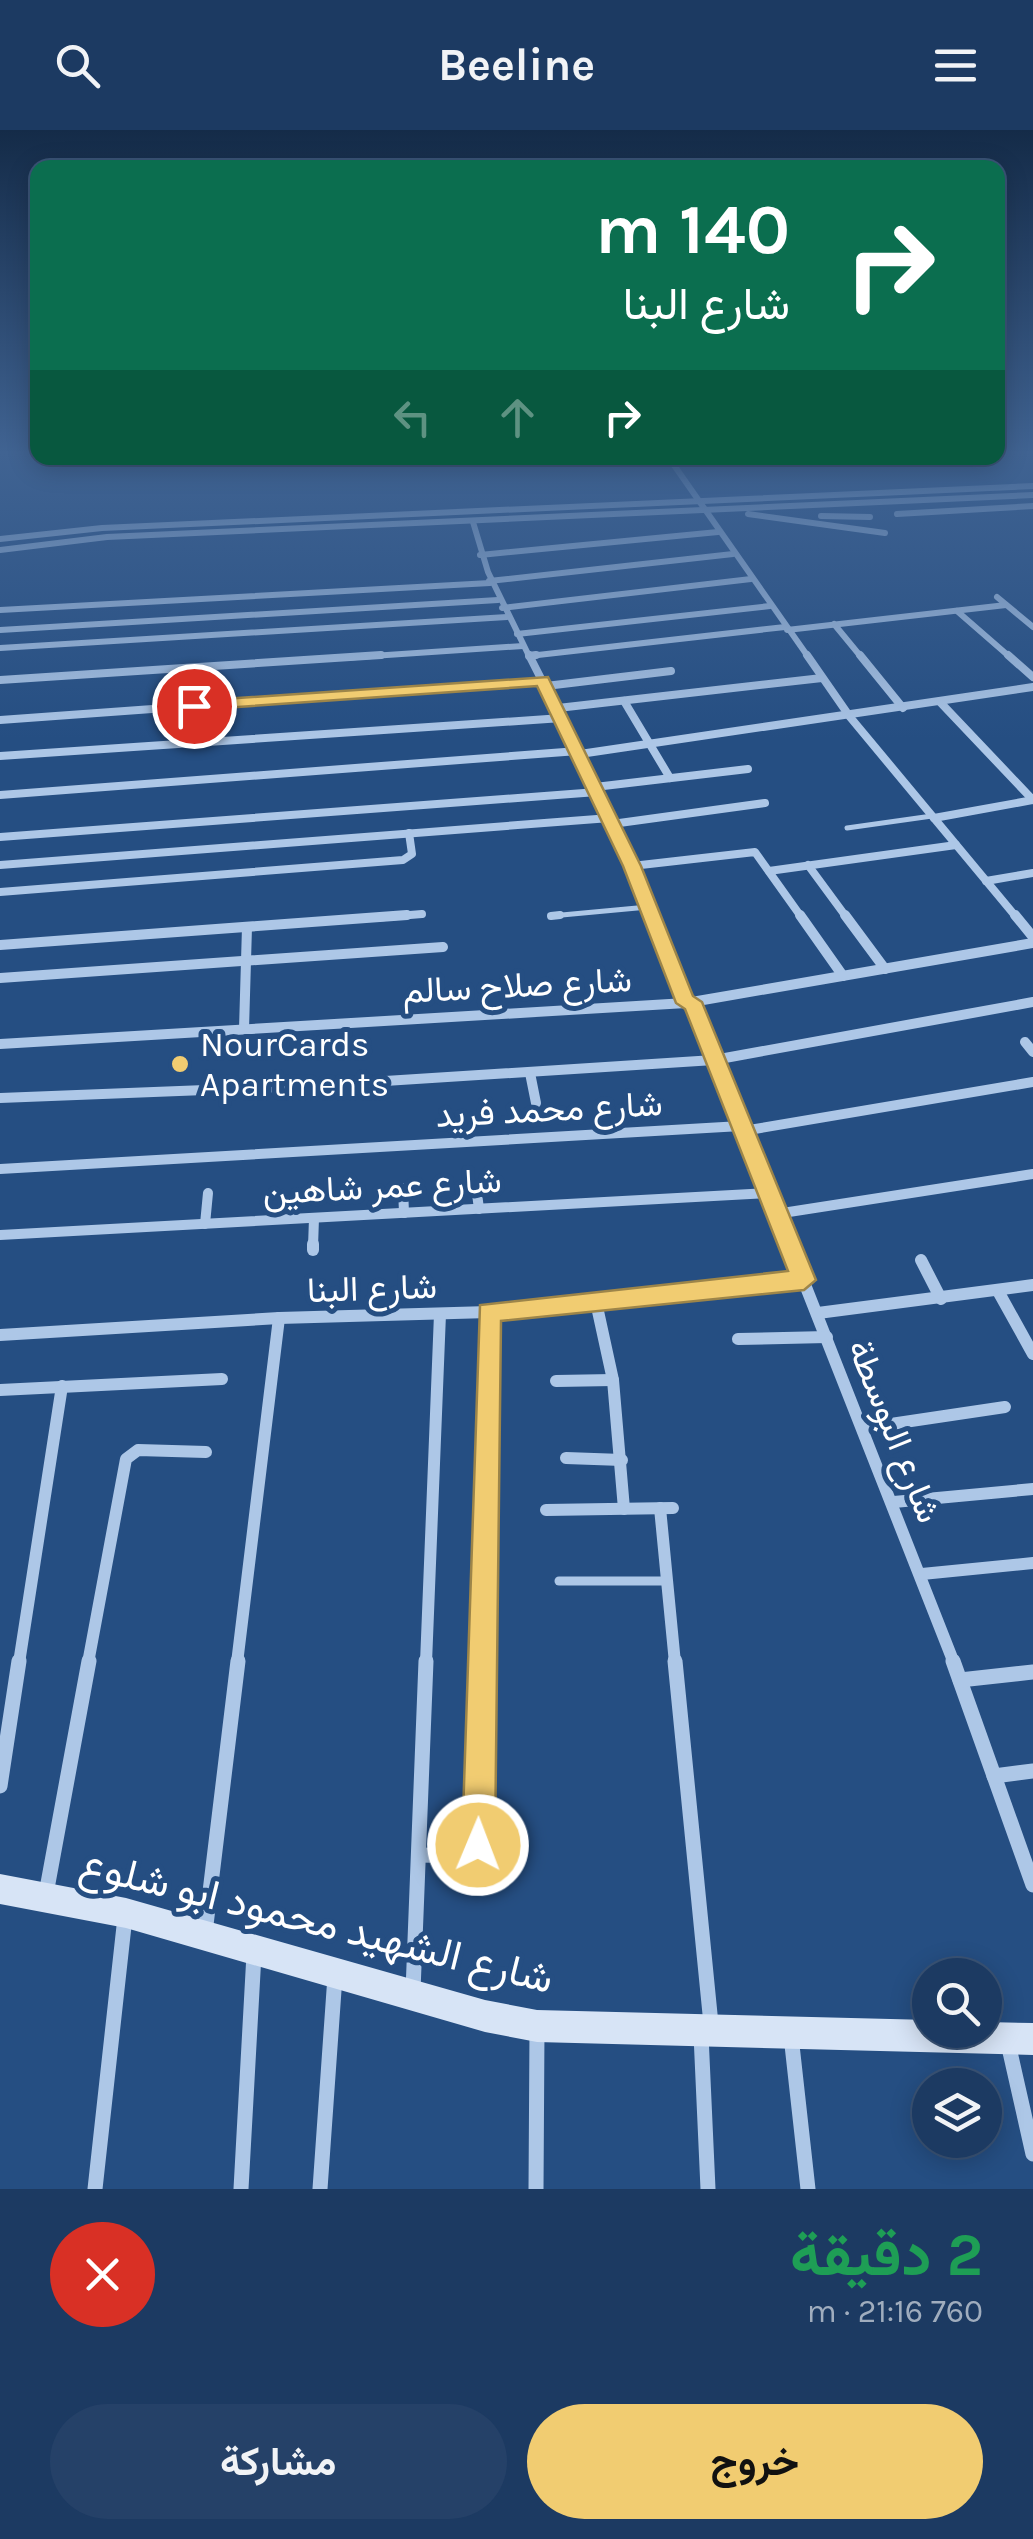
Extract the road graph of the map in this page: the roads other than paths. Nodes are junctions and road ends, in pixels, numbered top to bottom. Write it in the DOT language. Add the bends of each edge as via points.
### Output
graph roads {
  1 [pos="478,547"];
  2 [pos="562,547"];
  3 [pos="728,547"];
  4 [pos="733,554"];
  5 [pos="480,555"];
  6 [pos="750,579"];
  7 [pos="490,582"];
  8 [pos="997,597"];
  9 [pos="1006,605"];
  10 [pos="770,606"];
  11 [pos="502,608"];
  12 [pos="0,610"];
  13 [pos="957,610"];
  14 [pos="834,624"];
  15 [pos="1033,627"];
  16 [pos="786,628"];
  17 [pos="0,630"];
  18 [pos="517,634"];
  19 [pos="522,646"];
  20 [pos="0,648"];
  21 [pos="529,656"];
  22 [pos="671,672"];
  23 [pos="822,678"];
  24 [pos="1033,678"];
  25 [pos="0,680"];
  26 [pos="544,684"];
  27 [pos="1033,687"];
  28 [pos="624,701"];
  29 [pos="940,702"];
  30 [pos="902,708"];
  31 [pos="560,713"];
  32 [pos="850,717"];
  33 [pos="0,720"];
  34 [pos="650,745"];
  35 [pos="579,752"];
  36 [pos="0,756"];
  37 [pos="748,769"];
  38 [pos="670,778"];
  39 [pos="596,790"];
  40 [pos="0,795"];
  41 [pos="764,803"];
  42 [pos="933,817"];
  43 [pos="611,821"];
  44 [pos="847,828"];
  45 [pos="410,834"];
  46 [pos="0,836"];
  47 [pos="956,845"];
  48 [pos="0,865"];
  49 [pos="632,866"];
  50 [pos="808,866"];
  51 [pos="769,871"];
  52 [pos="1033,872"];
  53 [pos="986,881"];
  54 [pos="0,892"];
  55 [pos="648,908"];
  56 [pos="422,914"];
  57 [pos="551,916"];
  58 [pos="247,927"];
  59 [pos="1033,940"];
  60 [pos="0,944"];
  61 [pos="443,947"];
  62 [pos="246,961"];
  63 [pos="885,969"];
  64 [pos="844,976"];
  65 [pos="0,978"];
  66 [pos="689,1002"];
  67 [pos="1033,1002"];
  68 [pos="244,1030"];
  69 [pos="1025,1042"];
  70 [pos="0,1044"];
  71 [pos="1033,1052"];
  72 [pos="714,1060"];
  73 [pos="530,1073"];
  74 [pos="1033,1082"];
  75 [pos="0,1098"];
  76 [pos="536,1103"];
  77 [pos="742,1128"];
  78 [pos="0,1169"];
  79 [pos="1033,1174"];
  80 [pos="476,1186"];
  81 [pos="403,1188"];
  82 [pos="768,1193"];
  83 [pos="208,1194"];
  84 [pos="478,1209"];
  85 [pos="404,1213"];
  86 [pos="776,1214"];
  87 [pos="314,1218"];
  88 [pos="205,1224"];
  89 [pos="0,1235"];
  90 [pos="313,1250"];
  91 [pos="922,1260"];
  92 [pos="804,1280"];
  93 [pos="1033,1284"];
  94 [pos="998,1291"];
  95 [pos="941,1299"];
  96 [pos="596,1302"];
  97 [pos="489,1312"];
  98 [pos="818,1313"];
  99 [pos="440,1314"];
  100 [pos="279,1318"];
  101 [pos="0,1335"];
  102 [pos="827,1336"];
  103 [pos="738,1338"];
  104 [pos="1033,1354"];
  105 [pos="222,1379"];
  106 [pos="613,1380"];
  107 [pos="556,1381"];
  108 [pos="62,1386"];
  109 [pos="0,1390"];
  110 [pos="1005,1406"];
  111 [pos="864,1428"];
  112 [pos="206,1452"];
  113 [pos="566,1458"];
  114 [pos="622,1460"];
  115 [pos="1033,1489"];
  116 [pos="894,1502"];
  117 [pos="624,1508"];
  118 [pos="546,1510"];
  119 [pos="1033,1563"];
  120 [pos="922,1574"];
  121 [pos="667,1580"];
  122 [pos="560,1581"];
  123 [pos="1033,1672"];
  124 [pos="960,1680"];
  125 [pos="1033,1772"];
  126 [pos="994,1776"];
  127 [pos="0,1786"];
  128 [pos="419,1854"];
  129 [pos="1033,1885"];
  130 [pos="0,1889"];
  131 [pos="46,1895"];
  132 [pos="126,1913"];
  133 [pos="204,1934"];
  134 [pos="254,1948"];
  135 [pos="335,1970"];
  136 [pos="413,1992"];
  137 [pos="537,2026"];
  138 [pos="706,2030"];
  139 [pos="791,2032"];
  140 [pos="1020,2038"];
  141 [pos="1033,2154"];
  142 [pos="96,2189"];
  143 [pos="241,2189"];
  144 [pos="320,2189"];
  145 [pos="536,2189"];
  146 [pos="708,2189"];
  147 [pos="808,2189"];
  1 -- 5 [label="street, شارع البوسطة"];
  2 -- 5 [label="street"];
  3 -- 4 [label="street"];
  4 -- 6 [label="street"];
  4 -- 7 [label="street"];
  5 -- 7 [label="street, شارع البوسطة"];
  6 -- 10 [label="street"];
  6 -- 11 [label="street"];
  7 -- 11 [label="street, شارع البوسطة"];
  7 -- 12 [label="street"];
  8 -- 9 [label="street"];
  9 -- 13 [label="street"];
  9 -- 15 [label="street"];
  10 -- 16 [label="street"];
  10 -- 18 [label="street"];
  11 -- 17 [label="street"];
  11 -- 18 [label="street, شارع البوسطة"];
  11 -- 20 [label="street"];
  13 -- 14 [label="street"];
  13 -- 24 [label="street"];
  14 -- 16 [label="street"];
  14 -- 30 [label="street"];
  16 -- 21 [label="street"];
  16 -- 23 [label="street"];
  18 -- 19 [label="street, شارع البوسطة"];
  19 -- 21 [label="street, شارع البوسطة"];
  19 -- 25 [label="street"];
  21 -- 26 [label="street, شارع البوسطة"];
  22 -- 26 [label="street"];
  23 -- 28 [label="street"];
  23 -- 32 [label="street"];
  26 -- 31 [label="street, شارع البوسطة"];
  26 -- 33 [label="street"];
  27 -- 29 [label="street"];
  28 -- 31 [label="street"];
  28 -- 34 [label="street"];
  29 -- 30 [label="street"];
  29 -- 42 [label="street" via="1033,800"];
  30 -- 32 [label="street"];
  31 -- 35 [label="street, شارع البوسطة"];
  31 -- 36 [label="street"];
  32 -- 34 [label="street"];
  32 -- 42 [label="street"];
  34 -- 35 [label="street"];
  34 -- 38 [label="street"];
  35 -- 39 [label="street, شارع البوسطة"];
  35 -- 40 [label="street"];
  37 -- 38 [label="street"];
  38 -- 39 [label="street"];
  39 -- 43 [label="street, شارع البوسطة"];
  39 -- 46 [label="street"];
  41 -- 43 [label="street"];
  42 -- 44 [label="lane"];
  42 -- 47 [label="street"];
  43 -- 45 [label="street"];
  43 -- 49 [label="street, شارع البوسطة"];
  45 -- 48 [label="street"];
  45 -- 54 [label="street" via="412,854 403,860"];
  47 -- 50 [label="street"];
  47 -- 53 [label="street"];
  49 -- 51 [label="street" via="757,853"];
  49 -- 55 [label="street, شارع البوسطة"];
  50 -- 51 [label="street"];
  50 -- 63 [label="street"];
  51 -- 64 [label="street"];
  52 -- 53 [label="street"];
  53 -- 59 [label="street"];
  55 -- 57 [label="lane"];
  55 -- 66 [label="street, شارع البوسطة"];
  56 -- 58 [label="street"];
  58 -- 60 [label="street"];
  58 -- 62 [label="street"];
  59 -- 63 [label="street, شارع صلاح سالم"];
  61 -- 62 [label="street"];
  62 -- 65 [label="street"];
  62 -- 68 [label="street"];
  63 -- 64 [label="street, شارع صلاح سالم"];
  64 -- 66 [label="street, شارع صلاح سالم"];
  66 -- 68 [label="street, شارع صلاح سالم"];
  66 -- 72 [label="street, شارع البوسطة"];
  67 -- 72 [label="street"];
  68 -- 70 [label="street, شارع صلاح سالم"];
  69 -- 71 [label="street"];
  72 -- 73 [label="street"];
  72 -- 77 [label="street, شارع البوسطة"];
  73 -- 75 [label="street"];
  73 -- 76 [label="street"];
  74 -- 77 [label="street, شارع محمد فريد"];
  77 -- 78 [label="street, شارع محمد فريد"];
  77 -- 82 [label="street, شارع البوسطة"];
  79 -- 86 [label="street"];
  80 -- 84 [label="street"];
  81 -- 85 [label="street"];
  82 -- 84 [label="street, شارع عمر شاهين"];
  82 -- 86 [label="street, شارع البوسطة"];
  83 -- 88 [label="street"];
  84 -- 85 [label="street, شارع عمر شاهين"];
  85 -- 87 [label="street, شارع عمر شاهين"];
  86 -- 92 [label="street, شارع البوسطة"];
  87 -- 88 [label="street, شارع عمر شاهين"];
  87 -- 90 [label="street"];
  88 -- 89 [label="street, شارع عمر شاهين"];
  91 -- 95 [label="street"];
  92 -- 96 [label="street, شارع البنا"];
  92 -- 98 [label="street, شارع البوسطة"];
  93 -- 94 [label="street"];
  94 -- 95 [label="street"];
  94 -- 104 [label="street"];
  95 -- 98 [label="street"];
  96 -- 97 [label="street, شارع البنا"];
  96 -- 106 [label="street"];
  97 -- 99 [label="street, شارع البنا"];
  97 -- 128 [label="street" via="478,1845 465,1856"];
  98 -- 102 [label="street, شارع البوسطة"];
  99 -- 100 [label="street, شارع البنا"];
  99 -- 128 [label="street"];
  100 -- 101 [label="street, شارع البنا"];
  100 -- 133 [label="street"];
  102 -- 103 [label="street"];
  102 -- 111 [label="street, شارع البوسطة"];
  105 -- 108 [label="street"];
  106 -- 107 [label="street"];
  106 -- 114 [label="street"];
  108 -- 109 [label="street"];
  108 -- 127 [label="street"];
  110 -- 111 [label="street"];
  111 -- 116 [label="street, شارع البوسطة"];
  112 -- 131 [label="street" via="138,1450 126,1459"];
  113 -- 114 [label="street"];
  114 -- 117 [label="street"];
  115 -- 116 [label="street"];
  116 -- 120 [label="street, شارع البوسطة"];
  117 -- 118 [label="street"];
  117 -- 121 [label="street" via="666,1508"];
  119 -- 120 [label="street"];
  120 -- 124 [label="street, شارع البوسطة"];
  121 -- 122 [label="lane"];
  121 -- 138 [label="street"];
  123 -- 124 [label="street"];
  124 -- 126 [label="street, شارع البوسطة"];
  125 -- 126 [label="street"];
  126 -- 129 [label="street, شارع البوسطة"];
  128 -- 136 [label="street"];
  130 -- 131 [label="street, شارع الشهيد محمود ابو شلوع"];
  131 -- 132 [label="street, شارع الشهيد محمود ابو شلوع"];
  132 -- 133 [label="street, شارع الشهيد محمود ابو شلوع"];
  132 -- 142 [label="street"];
  133 -- 134 [label="street, شارع الشهيد محمود ابو شلوع"];
  134 -- 135 [label="street, شارع الشهيد محمود ابو شلوع"];
  134 -- 143 [label="street"];
  135 -- 136 [label="street, شارع الشهيد محمود ابو شلوع"];
  135 -- 144 [label="street"];
  136 -- 137 [label="street, شارع الشهيد محمود ابو شلوع"];
  137 -- 138 [label="street, شارع الشهيد محمود ابو شلوع"];
  137 -- 145 [label="street"];
  138 -- 139 [label="street, شارع الشهيد محمود ابو شلوع"];
  138 -- 146 [label="street"];
  139 -- 140 [label="street, شارع الشهيد محمود ابو شلوع"];
  139 -- 147 [label="street"];
  140 -- 141 [label="street"];
}
